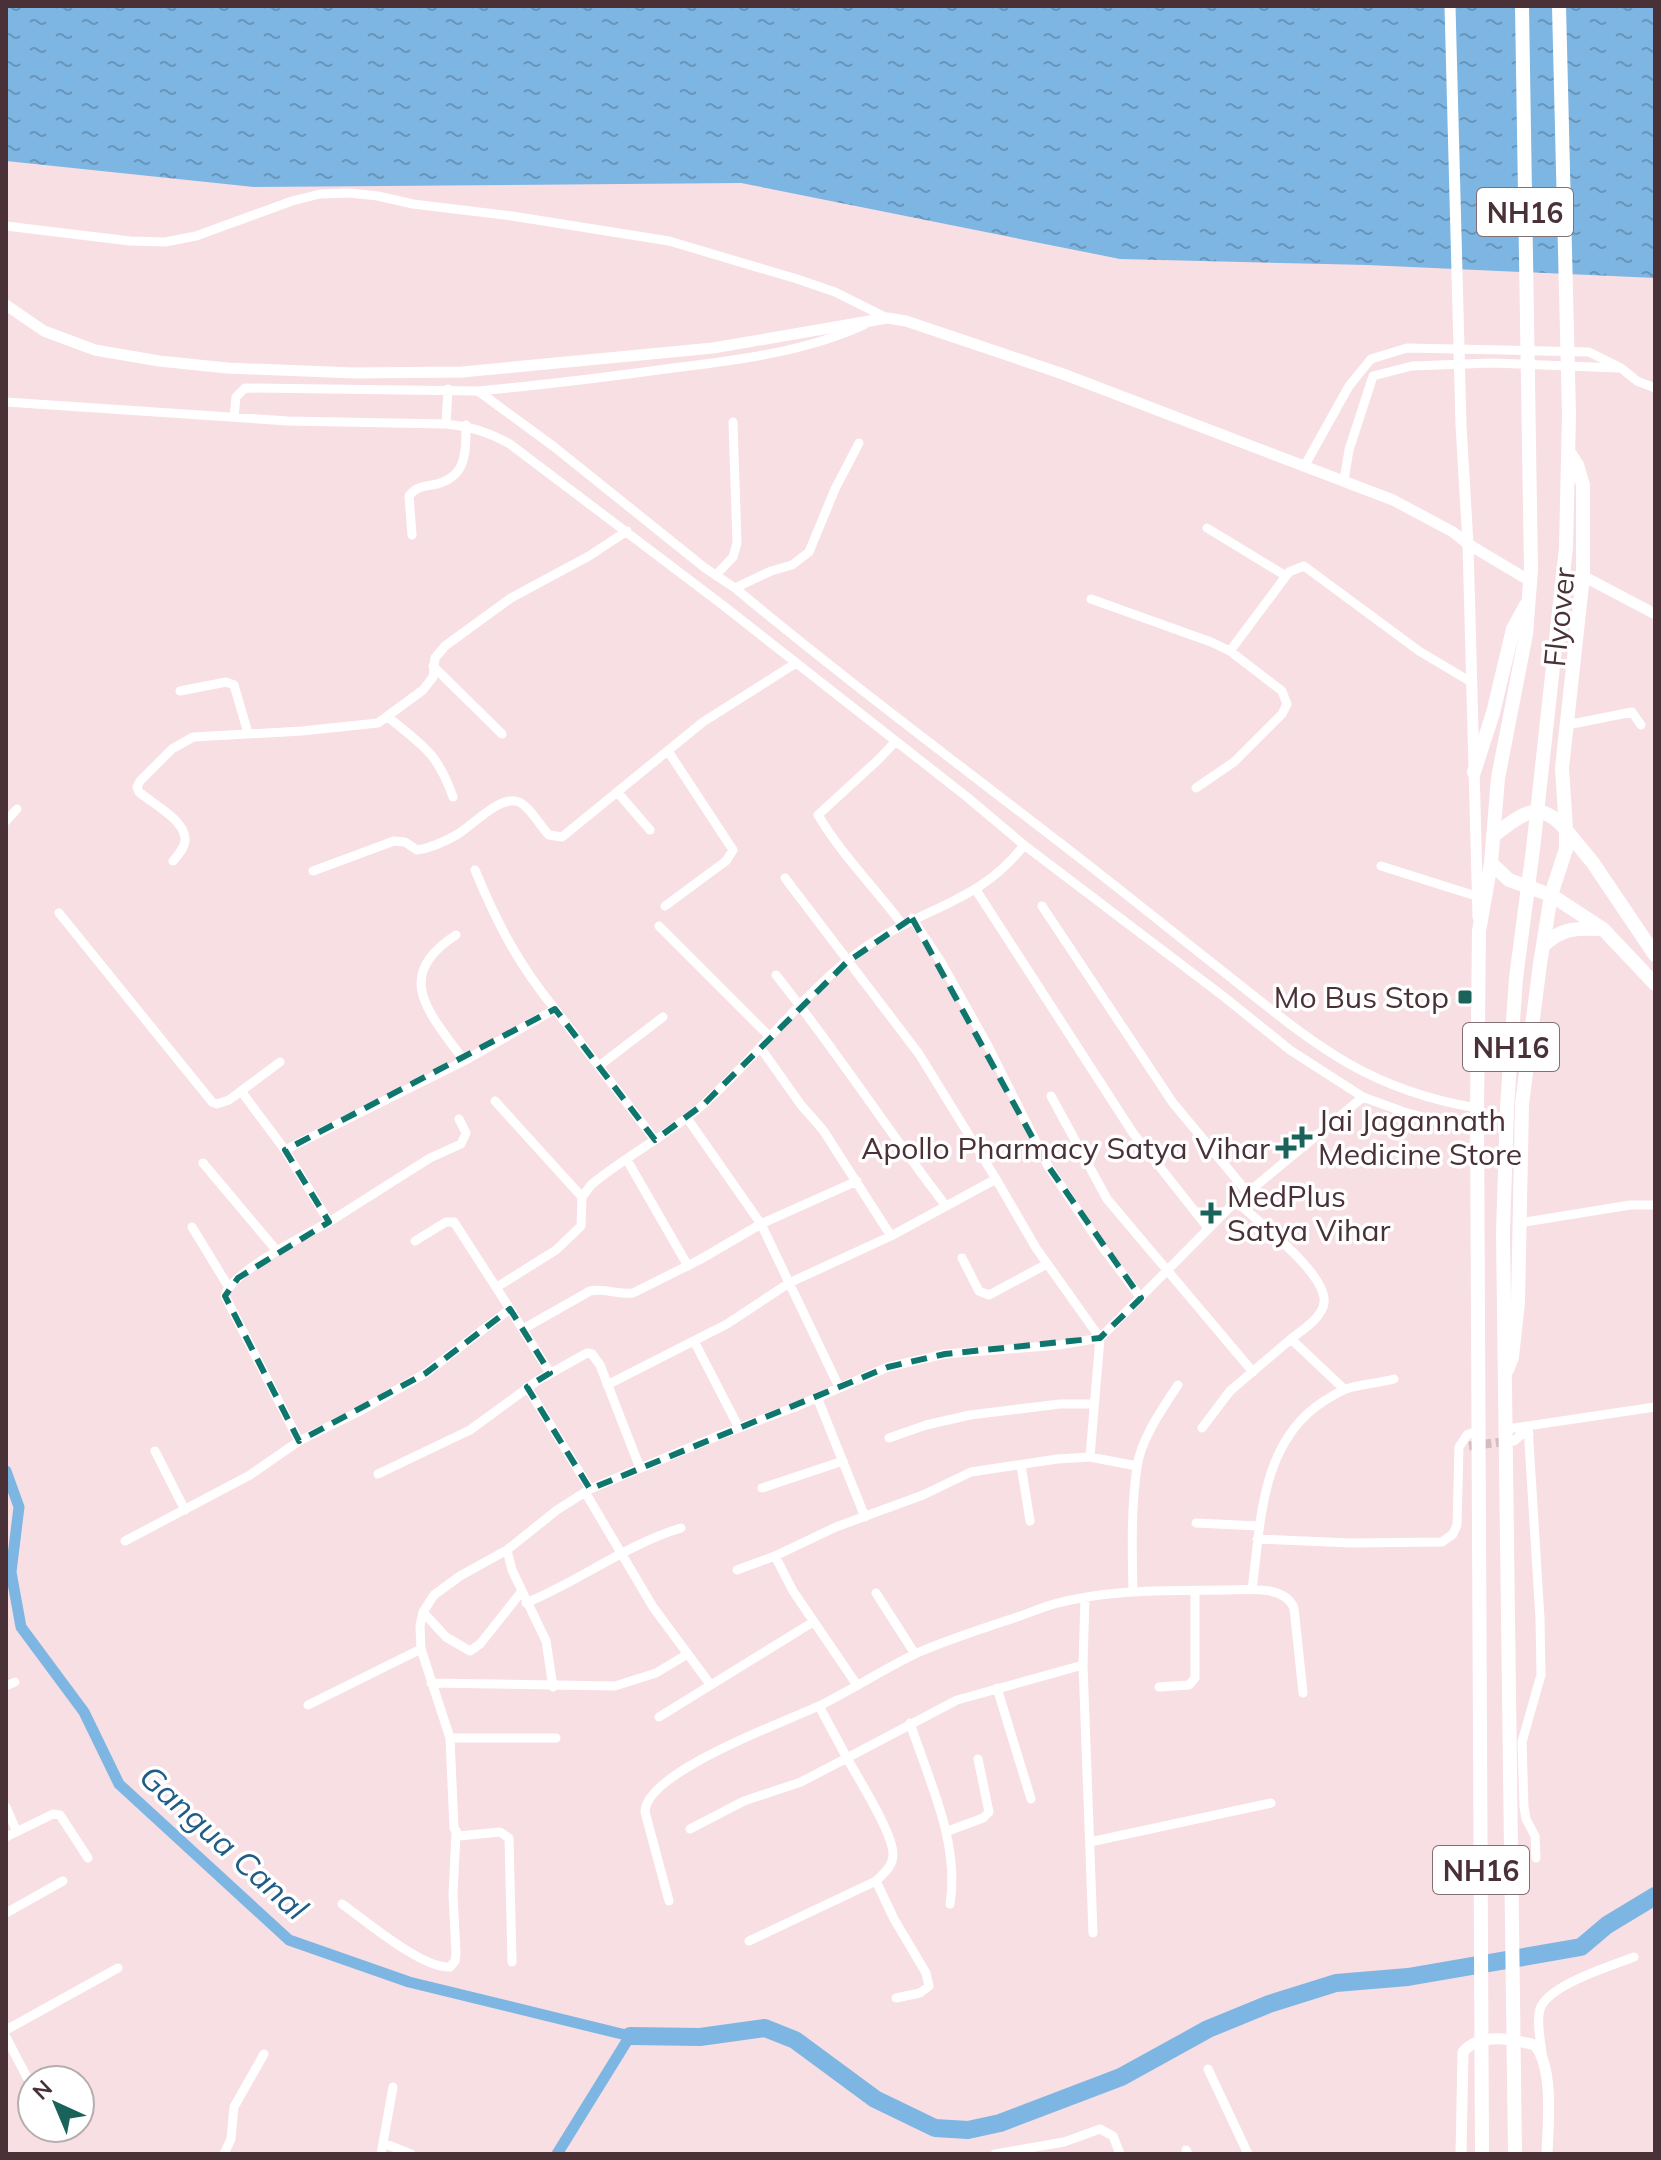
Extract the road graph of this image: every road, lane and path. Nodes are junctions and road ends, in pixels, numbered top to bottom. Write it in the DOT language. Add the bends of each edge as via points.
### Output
graph roads {
  1 [pos="1450,6"];
  2 [pos="1522,6"];
  3 [pos="1559,6"];
  4 [pos="6,226"];
  5 [pos="6,305"];
  6 [pos="881,319"];
  7 [pos="1621,368"];
  8 [pos="1655,388"];
  9 [pos="448,389"];
  10 [pos="478,391"];
  11 [pos="6,402"];
  12 [pos="234,414"];
  13 [pos="733,422"];
  14 [pos="446,424"];
  15 [pos="466,425"];
  16 [pos="859,443"];
  17 [pos="1568,451"];
  18 [pos="1305,465"];
  19 [pos="1344,480"];
  20 [pos="1207,528"];
  21 [pos="627,531"];
  22 [pos="412,535"];
  23 [pos="1468,544"];
  24 [pos="716,575"];
  25 [pos="1286,576"];
  26 [pos="1583,576"];
  27 [pos="1530,581"];
  28 [pos="735,588"];
  29 [pos="1091,599"];
  30 [pos="1529,600"];
  31 [pos="761,610"];
  32 [pos="1655,614"];
  33 [pos="748,625"];
  34 [pos="1230,651"];
  35 [pos="796,663"];
  36 [pos="433,666"];
  37 [pos="1471,682"];
  38 [pos="180,691"];
  39 [pos="388,717"];
  40 [pos="1567,725"];
  41 [pos="1641,725"];
  42 [pos="248,733"];
  43 [pos="502,734"];
  44 [pos="895,742"];
  45 [pos="668,751"];
  46 [pos="1474,772"];
  47 [pos="1196,788"];
  48 [pos="619,794"];
  49 [pos="453,797"];
  50 [pos="1563,798"];
  51 [pos="17,809"];
  52 [pos="6,821"];
  53 [pos="650,830"];
  54 [pos="1566,830"];
  55 [pos="1493,836"];
  56 [pos="1024,845"];
  57 [pos="1585,852"];
  58 [pos="173,861"];
  59 [pos="1491,863"];
  60 [pos="1381,866"];
  61 [pos="475,870"];
  62 [pos="313,871"];
  63 [pos="785,878"];
  64 [pos="976,890"];
  65 [pos="1551,895"];
  66 [pos="1476,896"];
  67 [pos="665,906"];
  68 [pos="1042,906"];
  69 [pos="59,913"];
  70 [pos="912,918"];
  71 [pos="902,924"];
  72 [pos="659,926"];
  73 [pos="1603,929"];
  74 [pos="1479,931"];
  75 [pos="456,935"];
  76 [pos="1543,946"];
  77 [pos="1655,955"];
  78 [pos="847,962"];
  79 [pos="776,975"];
  80 [pos="1655,984"];
  81 [pos="800,1005"];
  82 [pos="555,1009"];
  83 [pos="663,1017"];
  84 [pos="769,1036"];
  85 [pos="760,1047"];
  86 [pos="464,1061"];
  87 [pos="280,1062"];
  88 [pos="599,1066"];
  89 [pos="241,1091"];
  90 [pos="1051,1096"];
  91 [pos="1363,1097"];
  92 [pos="495,1101"];
  93 [pos="1477,1117"];
  94 [pos="687,1118"];
  95 [pos="459,1119"];
  96 [pos="655,1140"];
  97 [pos="285,1150"];
  98 [pos="627,1160"];
  99 [pos="203,1163"];
  100 [pos="996,1179"];
  101 [pos="857,1181"];
  102 [pos="1248,1193"];
  103 [pos="582,1197"];
  104 [pos="1237,1202"];
  105 [pos="1655,1205"];
  106 [pos="946,1206"];
  107 [pos="329,1222"];
  108 [pos="1519,1223"];
  109 [pos="761,1224"];
  110 [pos="192,1227"];
  111 [pos="1208,1228"];
  112 [pos="891,1236"];
  113 [pos="415,1241"];
  114 [pos="277,1251"];
  115 [pos="962,1258"];
  116 [pos="1047,1264"];
  117 [pos="688,1266"];
  118 [pos="1168,1270"];
  119 [pos="789,1283"];
  120 [pos="228,1286"];
  121 [pos="497,1287"];
  122 [pos="1141,1298"];
  123 [pos="510,1309"];
  124 [pos="523,1329"];
  125 [pos="1100,1338"];
  126 [pos="1291,1339"];
  127 [pos="694,1341"];
  128 [pos="1253,1372"];
  129 [pos="550,1373"];
  130 [pos="1504,1378"];
  131 [pos="1394,1379"];
  132 [pos="607,1385"];
  133 [pos="1178,1385"];
  134 [pos="527,1387"];
  135 [pos="839,1387"];
  136 [pos="1344,1389"];
  137 [pos="817,1397"];
  138 [pos="1094,1404"];
  139 [pos="1655,1407"];
  140 [pos="739,1428"];
  141 [pos="1202,1428"];
  142 [pos="1479,1430"];
  143 [pos="1528,1430"];
  144 [pos="1511,1435"];
  145 [pos="889,1438"];
  146 [pos="299,1441"];
  147 [pos="155,1451"];
  148 [pos="1090,1457"];
  149 [pos="843,1461"];
  150 [pos="1021,1465"];
  151 [pos="1137,1466"];
  152 [pos="640,1468"];
  153 [pos="378,1474"];
  154 [pos="762,1488"];
  155 [pos="588,1490"];
  156 [pos="185,1510"];
  157 [pos="865,1517"];
  158 [pos="1030,1521"];
  159 [pos="1196,1523"];
  160 [pos="1258,1526"];
  161 [pos="681,1528"];
  162 [pos="1257,1539"];
  163 [pos="125,1541"];
  164 [pos="507,1550"];
  165 [pos="621,1552"];
  166 [pos="775,1556"];
  167 [pos="737,1570"];
  168 [pos="1252,1590"];
  169 [pos="522,1591"];
  170 [pos="1133,1591"];
  171 [pos="1195,1591"];
  172 [pos="876,1593"];
  173 [pos="1085,1598"];
  174 [pos="526,1603"];
  175 [pos="423,1612"];
  176 [pos="813,1622"];
  177 [pos="421,1649"];
  178 [pos="915,1654"];
  179 [pos="686,1655"];
  180 [pos="1083,1665"];
  181 [pos="431,1683"];
  182 [pos="710,1684"];
  183 [pos="857,1685"];
  184 [pos="553,1687"];
  185 [pos="1159,1687"];
  186 [pos="997,1688"];
  187 [pos="1303,1693"];
  188 [pos="308,1705"];
  189 [pos="819,1706"];
  190 [pos="659,1717"];
  191 [pos="910,1723"];
  192 [pos="450,1738"];
  193 [pos="556,1738"];
  194 [pos="847,1758"];
  195 [pos="978,1759"];
  196 [pos="1031,1799"];
  197 [pos="1271,1803"];
  198 [pos="6,1807"];
  199 [pos="690,1829"];
  200 [pos="948,1831"];
  201 [pos="17,1832"];
  202 [pos="456,1833"];
  203 [pos="6,1837"];
  204 [pos="1090,1842"];
  205 [pos="88,1858"];
  206 [pos="1536,1858"];
  207 [pos="63,1881"];
  208 [pos="876,1881"];
  209 [pos="669,1901"];
  210 [pos="342,1904"];
  211 [pos="950,1904"];
  212 [pos="7,1910"];
  213 [pos="1093,1933"];
  214 [pos="749,1941"];
  215 [pos="1634,1957"];
  216 [pos="512,1962"];
  217 [pos="118,1968"];
  218 [pos="896,1998"];
  219 [pos="6,2030"];
  220 [pos="6,2037"];
  221 [pos="9,2052"];
  222 [pos="264,2054"];
  223 [pos="1542,2054"];
  224 [pos="1208,2069"];
  225 [pos="393,2087"];
  226 [pos="383,2143"];
  227 [pos="224,2154"];
  228 [pos="381,2154"];
  229 [pos="411,2154"];
  230 [pos="995,2154"];
  231 [pos="1120,2154"];
  232 [pos="1248,2154"];
  233 [pos="1461,2154"];
  234 [pos="1482,2154"];
  235 [pos="1515,2154"];
  236 [pos="1547,2154"];
  1 -- 23 [label="street"];
  2 -- 27 [label="highway, NH16"];
  3 -- 17 [label="highway, NH16"];
  4 -- 6 [label="street" via="165,242 320,194 378,196 669,241 835,292"];
  5 -- 6 [label="street" via="44,331 95,350 227,368 355,373 462,372 713,348"];
  6 -- 10 [label="street" via="826,342 766,354"];
  6 -- 18 [label="street" via="906,321 1063,374"];
  7 -- 8 [label="street"];
  7 -- 18 [label="street" via="1589,352 1407,348 1371,359 1349,386"];
  7 -- 19 [label="street" via="1492,363 1412,366 1373,376"];
  9 -- 10 [label="street"];
  9 -- 12 [label="street" via="253,387 236,397"];
  9 -- 14 [label="street"];
  10 -- 24 [label="street"];
  11 -- 12 [label="street"];
  12 -- 14 [label="street" via="331,423"];
  13 -- 24 [label="street" via="737,543 733,557"];
  14 -- 15 [label="street"];
  15 -- 21 [label="street" via="510,444"];
  15 -- 22 [label="street" via="457,475 417,488 409,496"];
  16 -- 28 [label="street" via="809,552 792,565"];
  17 -- 26 [label="highway" via="1583,485"];
  17 -- 130 [label="highway, Flyover / NH16" via="1564,573 1516,978 1507,1107"];
  18 -- 19 [label="street"];
  19 -- 23 [label="street" via="1393,500"];
  20 -- 25 [label="street"];
  21 -- 33 [label="street"];
  21 -- 36 [label="street" via="498,607 445,646"];
  23 -- 27 [label="street"];
  23 -- 37 [label="street"];
  24 -- 28 [label="street"];
  25 -- 34 [label="street"];
  25 -- 37 [label="street" via="1299,566 1310,569 1419,651"];
  26 -- 32 [label="street"];
  26 -- 40 [label="highway"];
  27 -- 30 [label="highway, NH16"];
  28 -- 31 [label="street"];
  29 -- 34 [label="street"];
  30 -- 46 [label="highway" via="1513,629"];
  30 -- 55 [label="highway, NH16"];
  31 -- 33 [label="street"];
  31 -- 93 [label="street" via="1306,1039 1400,1090"];
  33 -- 35 [label="street"];
  34 -- 47 [label="street" via="1282,691 1287,704 1234,762"];
  35 -- 44 [label="street"];
  35 -- 45 [label="street" via="703,722"];
  36 -- 39 [label="street" via="429,684"];
  36 -- 43 [label="street"];
  37 -- 46 [label="street"];
  38 -- 42 [label="street" via="234,685"];
  39 -- 42 [label="street" via="369,726"];
  39 -- 49 [label="street" via="432,754"];
  40 -- 41 [label="street" via="1632,712"];
  40 -- 50 [label="highway"];
  42 -- 58 [label="street" via="188,739 137,784 139,792 185,835"];
  44 -- 56 [label="street"];
  44 -- 71 [label="street" via="818,815"];
  45 -- 48 [label="street"];
  45 -- 67 [label="street" via="733,850 726,861"];
  46 -- 66 [label="street"];
  48 -- 53 [label="street"];
  48 -- 62 [label="street" via="562,837 549,835 518,801 508,801 424,849 394,841"];
  50 -- 54 [label="highway"];
  50 -- 57 [label="highway"];
  51 -- 52 [label="street"];
  54 -- 55 [label="highway" via="1553,816 1532,811"];
  54 -- 57 [label="highway"];
  54 -- 65 [label="highway" via="1566,849"];
  55 -- 59 [label="highway, NH16"];
  56 -- 64 [label="street"];
  56 -- 91 [label="street" via="1290,1050"];
  57 -- 77 [label="highway"];
  59 -- 65 [label="highway" via="1509,880"];
  59 -- 74 [label="highway, NH16"];
  60 -- 66 [label="street"];
  61 -- 82 [label="street" via="504,937"];
  63 -- 78 [label="street"];
  64 -- 70 [label="street"];
  64 -- 111 [label="street" via="1133,1133"];
  65 -- 73 [label="highway"];
  65 -- 76 [label="highway"];
  66 -- 74 [label="street"];
  68 -- 102 [label="street" via="1173,1103"];
  69 -- 89 [label="street" via="207,1098 222,1103"];
  70 -- 71 [label="street"];
  70 -- 122 [label="street" via="988,1046 1048,1166"];
  71 -- 78 [label="street"];
  72 -- 84 [label="street"];
  73 -- 76 [label="highway" via="1572,928"];
  73 -- 80 [label="highway"];
  74 -- 93 [label="highway, NH16"];
  75 -- 86 [label="street" via="431,956 420,990"];
  76 -- 108 [label="highway" via="1522,1104"];
  78 -- 81 [label="street"];
  78 -- 100 [label="street" via="919,1054"];
  79 -- 81 [label="street"];
  81 -- 84 [label="street"];
  81 -- 106 [label="street"];
  82 -- 86 [label="street"];
  82 -- 88 [label="street"];
  83 -- 88 [label="street"];
  84 -- 85 [label="street"];
  85 -- 94 [label="street"];
  85 -- 101 [label="street"];
  86 -- 97 [label="street"];
  87 -- 89 [label="street"];
  88 -- 96 [label="street"];
  89 -- 97 [label="street"];
  90 -- 118 [label="street" via="1099,1187"];
  91 -- 93 [label="street" via="1450,1124"];
  91 -- 102 [label="street"];
  92 -- 103 [label="street"];
  93 -- 142 [label="highway, NH16"];
  94 -- 96 [label="street"];
  94 -- 109 [label="street"];
  95 -- 107 [label="street" via="466,1133 461,1144 404,1173"];
  96 -- 98 [label="street"];
  97 -- 107 [label="street"];
  98 -- 103 [label="street"];
  98 -- 117 [label="street"];
  99 -- 114 [label="street"];
  100 -- 106 [label="street"];
  100 -- 116 [label="street"];
  101 -- 109 [label="street"];
  101 -- 112 [label="street"];
  102 -- 104 [label="street"];
  103 -- 121 [label="street" via="581,1226 575,1234"];
  104 -- 111 [label="street"];
  104 -- 126 [label="street" via="1306,1265 1321,1288 1323,1307"];
  105 -- 108 [label="street"];
  106 -- 112 [label="street"];
  107 -- 114 [label="street"];
  108 -- 130 [label="highway" via="1515,1338"];
  109 -- 117 [label="street"];
  109 -- 119 [label="street"];
  110 -- 120 [label="street"];
  111 -- 118 [label="street"];
  112 -- 119 [label="street"];
  113 -- 121 [label="street" via="453,1221"];
  114 -- 120 [label="street"];
  115 -- 116 [label="street" via="985,1295"];
  116 -- 125 [label="street"];
  117 -- 124 [label="street" via="633,1293 590,1291"];
  118 -- 122 [label="street"];
  118 -- 128 [label="street"];
  119 -- 127 [label="street"];
  119 -- 135 [label="street"];
  120 -- 146 [label="street" via="227,1301"];
  121 -- 123 [label="street"];
  122 -- 125 [label="street"];
  123 -- 124 [label="street"];
  123 -- 146 [label="street" via="426,1373"];
  124 -- 129 [label="street"];
  125 -- 135 [label="street" via="945,1354 888,1367"];
  125 -- 138 [label="street"];
  126 -- 128 [label="street"];
  126 -- 136 [label="street"];
  127 -- 132 [label="street"];
  127 -- 140 [label="street"];
  128 -- 141 [label="street" via="1230,1391"];
  129 -- 132 [label="street" via="592,1354"];
  129 -- 134 [label="street"];
  130 -- 144 [label="highway, NH16"];
  131 -- 136 [label="street"];
  132 -- 152 [label="street"];
  133 -- 151 [label="street" via="1147,1437"];
  134 -- 153 [label="street" via="470,1430"];
  134 -- 155 [label="street"];
  135 -- 137 [label="street"];
  136 -- 160 [label="street" via="1289,1431 1268,1481"];
  137 -- 140 [label="street"];
  137 -- 149 [label="street"];
  138 -- 145 [label="street" via="970,1415"];
  138 -- 148 [label="street"];
  139 -- 143 [label="street"];
  140 -- 152 [label="street"];
  142 -- 162 [label="street" via="1467,1435 1457,1525 1442,1542"];
  142 -- 234 [label="highway, NH16"];
  143 -- 144 [label="street"];
  143 -- 206 [label="street" via="1541,1675 1522,1742 1524,1807 1535,1836"];
  144 -- 235 [label="highway, NH16"];
  146 -- 156 [label="street"];
  147 -- 156 [label="street"];
  148 -- 150 [label="street"];
  148 -- 151 [label="street"];
  149 -- 154 [label="street"];
  149 -- 157 [label="street"];
  150 -- 157 [label="street" via="971,1472"];
  150 -- 158 [label="street"];
  151 -- 170 [label="street"];
  152 -- 155 [label="street"];
  155 -- 164 [label="street"];
  155 -- 165 [label="street"];
  156 -- 163 [label="street"];
  157 -- 166 [label="street"];
  159 -- 160 [label="street"];
  160 -- 162 [label="street"];
  161 -- 165 [label="street"];
  162 -- 168 [label="street"];
  164 -- 169 [label="street"];
  164 -- 175 [label="street" via="434,1595"];
  165 -- 174 [label="street"];
  165 -- 179 [label="street"];
  166 -- 167 [label="street"];
  166 -- 176 [label="street"];
  168 -- 171 [label="street"];
  168 -- 187 [label="street" via="1279,1593 1292,1603"];
  169 -- 174 [label="street"];
  169 -- 175 [label="street" via="470,1651 446,1637"];
  170 -- 171 [label="street"];
  170 -- 173 [label="street"];
  171 -- 185 [label="street" via="1195,1678 1189,1685"];
  172 -- 178 [label="street"];
  173 -- 178 [label="street" via="1054,1604"];
  173 -- 180 [label="street"];
  174 -- 184 [label="street" via="546,1641"];
  175 -- 177 [label="street"];
  176 -- 182 [label="street"];
  176 -- 183 [label="street"];
  177 -- 181 [label="street"];
  177 -- 188 [label="street"];
  178 -- 183 [label="street"];
  179 -- 182 [label="street"];
  179 -- 184 [label="street" via="656,1673 615,1686"];
  180 -- 186 [label="street"];
  180 -- 204 [label="street"];
  181 -- 184 [label="street"];
  181 -- 192 [label="street"];
  182 -- 190 [label="street"];
  183 -- 189 [label="street"];
  186 -- 191 [label="street"];
  186 -- 196 [label="street"];
  189 -- 194 [label="street"];
  189 -- 209 [label="street" via="711,1754 646,1800"];
  191 -- 194 [label="street"];
  191 -- 200 [label="street"];
  192 -- 193 [label="street"];
  192 -- 202 [label="street"];
  194 -- 199 [label="street"];
  194 -- 208 [label="street" via="892,1848 891,1865"];
  195 -- 200 [label="street" via="989,1812"];
  197 -- 204 [label="street"];
  198 -- 201 [label="street"];
  200 -- 211 [label="street" via="954,1883"];
  201 -- 203 [label="street"];
  201 -- 205 [label="street" via="60,1815"];
  202 -- 210 [label="street" via="456,1954 450,1967 413,1953"];
  202 -- 216 [label="street" via="466,1837 500,1832 509,1838"];
  204 -- 213 [label="street"];
  207 -- 212 [label="street"];
  208 -- 214 [label="street"];
  208 -- 218 [label="street" via="929,1986"];
  215 -- 223 [label="street" via="1563,1987 1545,2001 1539,2015"];
  217 -- 219 [label="street"];
  220 -- 221 [label="street"];
  222 -- 227 [label="street" via="234,2107"];
  223 -- 233 [label="street" via="1535,2045 1492,2039 1470,2043 1463,2052"];
  223 -- 236 [label="street"];
  224 -- 232 [label="street"];
  225 -- 226 [label="street"];
  226 -- 228 [label="street"];
  226 -- 229 [label="street"];
  230 -- 231 [label="street" via="1064,2142 1100,2129 1113,2136"];
}
